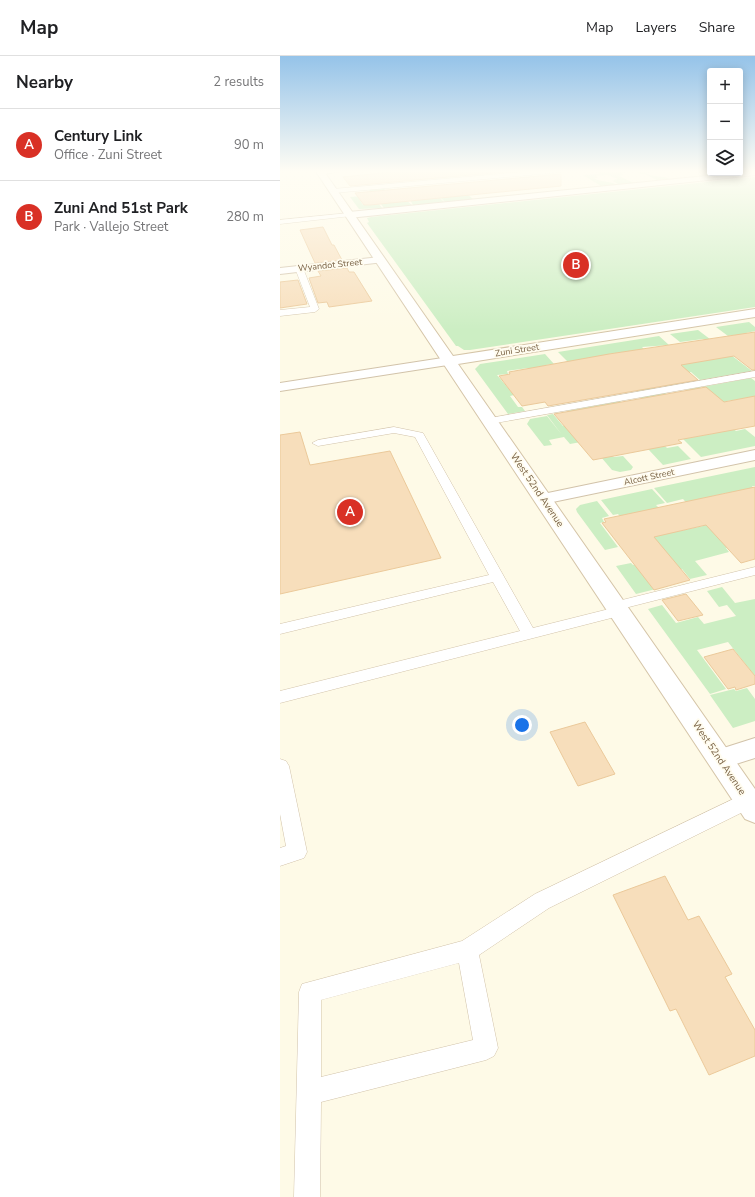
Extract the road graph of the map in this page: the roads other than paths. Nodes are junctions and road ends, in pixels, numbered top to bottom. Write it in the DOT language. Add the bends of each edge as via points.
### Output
graph roads {
  1 [pos="355,223"];
  2 [pos="380,260"];
  3 [pos="299,268"];
  4 [pos="280,270"];
  5 [pos="280,313"];
  6 [pos="755,313"];
  7 [pos="449,360"];
  8 [pos="755,374"];
  9 [pos="280,387"];
  10 [pos="490,421"];
  11 [pos="318,443"];
  12 [pos="755,456"];
  13 [pos="543,499"];
  14 [pos="755,571"];
  15 [pos="497,577"];
  16 [pos="617,608"];
  17 [pos="280,629"];
  18 [pos="529,634"];
  19 [pos="280,697"];
  20 [pos="755,748"];
  21 [pos="720,759"];
  22 [pos="280,766"];
  23 [pos="751,805"];
  24 [pos="280,857"];
  25 [pos="467,950"];
  26 [pos="308,1093"];
  27 [pos="307,1197"];
  1 -- 2 [label="street, West 52nd Avenue"];
  2 -- 3 [label="street, Wyandot Street"];
  2 -- 7 [label="street, West 52nd Avenue"];
  3 -- 4 [label="street, Wyandot Street"];
  3 -- 5 [label="lane" via="314,309"];
  6 -- 7 [label="street, Zuni Street"];
  7 -- 9 [label="street, Zuni Street"];
  7 -- 10 [label="street, West 52nd Avenue"];
  8 -- 10 [label="lane"];
  10 -- 13 [label="street, West 52nd Avenue"];
  11 -- 15 [label="lane" via="394,430 419,435"];
  12 -- 13 [label="street, Alcott Street"];
  13 -- 16 [label="street, West 52nd Avenue"];
  14 -- 16 [label="lane"];
  15 -- 17 [label="lane"];
  15 -- 18 [label="lane"];
  16 -- 18 [label="lane"];
  16 -- 21 [label="street, West 52nd Avenue"];
  18 -- 19 [label="lane"];
  20 -- 21 [label="street"];
  21 -- 23 [label="street, West 52nd Avenue"];
  22 -- 24 [label="lane" via="297,852"];
  23 -- 25 [label="lane" via="542,901"];
  25 -- 26 [label="lane" via="310,992"];
  25 -- 26 [label="lane" via="486,1048"];
  26 -- 27 [label="lane"];
}
